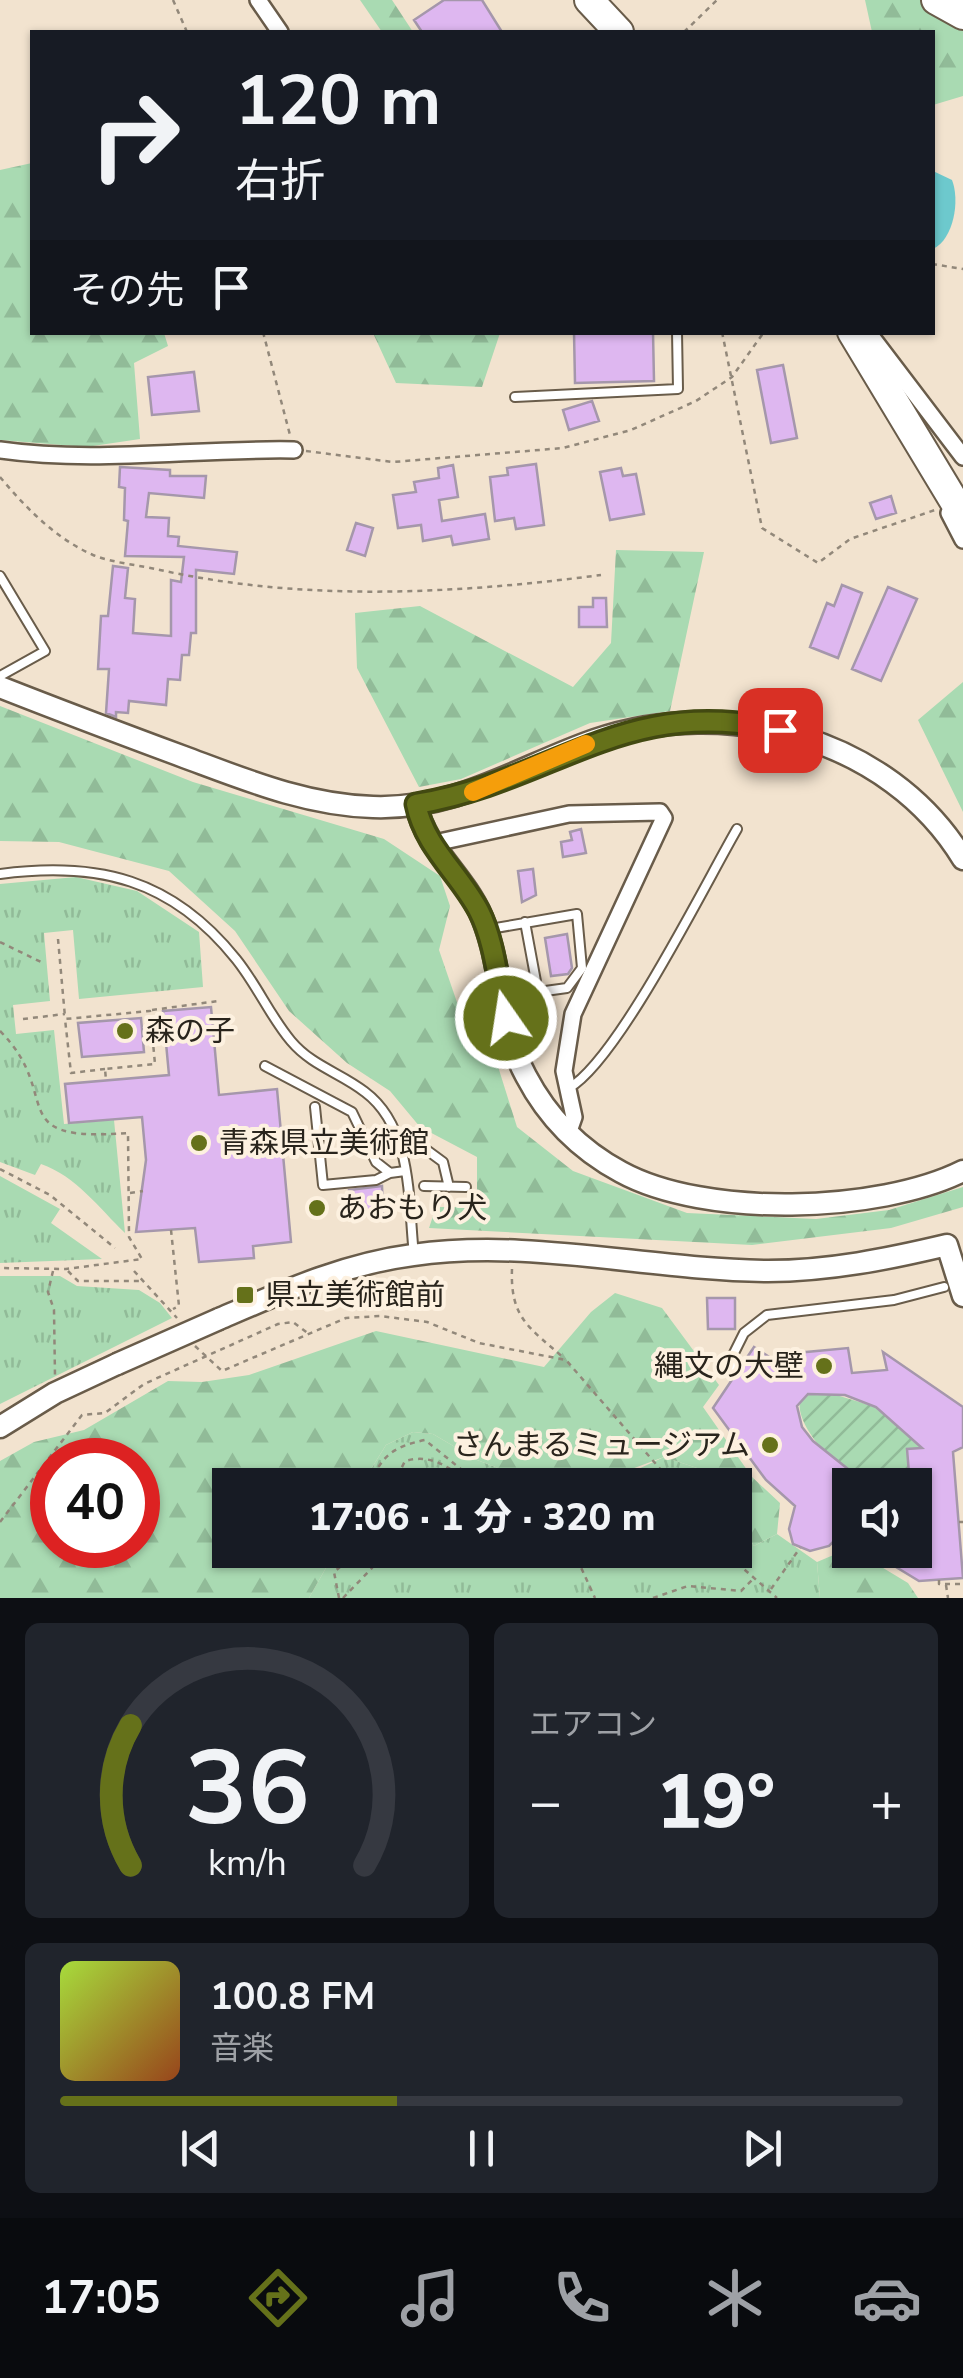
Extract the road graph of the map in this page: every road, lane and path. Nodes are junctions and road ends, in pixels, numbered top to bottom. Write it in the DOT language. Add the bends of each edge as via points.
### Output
graph roads {
  1 [pos="174,0"];
  2 [pos="258,0"];
  3 [pos="589,0"];
  4 [pos="717,0"];
  5 [pos="936,0"];
  6 [pos="963,15"];
  7 [pos="186,30"];
  8 [pos="279,30"];
  9 [pos="616,30"];
  10 [pos="686,30"];
  11 [pos="935,264"];
  12 [pos="963,270"];
  13 [pos="264,335"];
  14 [pos="677,335"];
  15 [pos="723,335"];
  16 [pos="762,335"];
  17 [pos="851,335"];
  18 [pos="870,335"];
  19 [pos="732,377"];
  20 [pos="515,397"];
  21 [pos="0,450"];
  22 [pos="294,450"];
  23 [pos="963,457"];
  24 [pos="0,477"];
  25 [pos="954,510"];
  26 [pos="963,540"];
  27 [pos="601,575"];
  28 [pos="0,576"];
  29 [pos="0,676"];
  30 [pos="0,687"];
  31 [pos="416,804"];
  32 [pos="736,829"];
  33 [pos="430,844"];
  34 [pos="963,859"];
  35 [pos="0,874"];
  36 [pos="525,922"];
  37 [pos="486,930"];
  38 [pos="58,939"];
  39 [pos="0,942"];
  40 [pos="41,962"];
  41 [pos="218,1001"];
  42 [pos="150,1011"];
  43 [pos="65,1017"];
  44 [pos="23,1019"];
  45 [pos="0,1031"];
  46 [pos="265,1066"];
  47 [pos="105,1069"];
  48 [pos="106,1080"];
  49 [pos="568,1088"];
  50 [pos="315,1107"];
  51 [pos="568,1134"];
  52 [pos="398,1139"];
  53 [pos="0,1169"];
  54 [pos="963,1171"];
  55 [pos="405,1172"];
  56 [pos="390,1173"];
  57 [pos="424,1186"];
  58 [pos="449,1186"];
  59 [pos="466,1186"];
  60 [pos="143,1191"];
  61 [pos="130,1193"];
  62 [pos="170,1230"];
  63 [pos="955,1242"];
  64 [pos="115,1248"];
  65 [pos="414,1254"];
  66 [pos="512,1267"];
  67 [pos="0,1268"];
  68 [pos="66,1269"];
  69 [pos="54,1270"];
  70 [pos="134,1270"];
  71 [pos="142,1281"];
  72 [pos="954,1291"];
  73 [pos="172,1310"];
  74 [pos="182,1326"];
  75 [pos="310,1336"];
  76 [pos="193,1342"];
  77 [pos="203,1357"];
  78 [pos="566,1360"];
  79 [pos="732,1367"];
  80 [pos="54,1377"];
  81 [pos="0,1427"];
  82 [pos="379,1468"];
  83 [pos="402,1468"];
  84 [pos="447,1468"];
  85 [pos="460,1468"];
  86 [pos="660,1468"];
  87 [pos="0,1522"];
  88 [pos="800,1548"];
  89 [pos="339,1568"];
  90 [pos="372,1568"];
  91 [pos="581,1568"];
  92 [pos="743,1568"];
  93 [pos="754,1578"];
  94 [pos="939,1580"];
  95 [pos="946,1583"];
  96 [pos="963,1584"];
  97 [pos="770,1590"];
  98 [pos="340,1598"];
  99 [pos="595,1598"];
  100 [pos="653,1598"];
  101 [pos="777,1598"];
  102 [pos="948,1598"];
  1 -- 7 [label="path"];
  2 -- 8 [label="street"];
  3 -- 9 [label="highway"];
  4 -- 10 [label="path"];
  5 -- 6 [label="highway"];
  11 -- 12 [label="path"];
  13 -- 22 [label="path"];
  14 -- 20 [label="lane" via="678,388"];
  15 -- 19 [label="path"];
  16 -- 19 [label="path"];
  17 -- 25 [label="highway"];
  18 -- 23 [label="street"];
  19 -- 22 [label="path" via="662,419 563,448 393,462"];
  19 -- 25 [label="path" via="762,528 818,564 850,539"];
  21 -- 22 [label="street" via="76,458"];
  24 -- 27 [label="path" via="49,528 94,556 190,576 366,594"];
  25 -- 26 [label="street"];
  28 -- 29 [label="lane" via="45,650"];
  30 -- 31 [label="street" via="294,796 376,807"];
  31 -- 33 [label="street"];
  31 -- 34 [label="street" via="491,786 624,731 697,720 748,722 806,739 884,777 924,810"];
  32 -- 49 [label="lane" via="615,1038"];
  33 -- 37 [label="street" via="467,889"];
  33 -- 49 [label="street" via="569,814 660,812 664,818 573,1014 564,1072"];
  35 -- 52 [label="lane" via="89,869 119,875 174,902 235,958 292,1043 326,1072 367,1093"];
  36 -- 36 [label="lane" via="577,914 582,968 567,988 538,992"];
  36 -- 37 [label="lane"];
  37 -- 51 [label="street" via="513,1047 525,1076"];
  38 -- 43 [label="path"];
  39 -- 40 [label="path"];
  41 -- 42 [label="path"];
  42 -- 43 [label="path"];
  42 -- 47 [label="path" via="155,1064"];
  43 -- 44 [label="path"];
  43 -- 47 [label="path" via="71,1072"];
  45 -- 61 [label="path" via="26,1070 31,1107 50,1129 79,1136 128,1133"];
  46 -- 56 [label="lane" via="352,1112 376,1162"];
  47 -- 48 [label="path"];
  49 -- 51 [label="street" via="574,1117"];
  50 -- 56 [label="lane" via="323,1185"];
  51 -- 54 [label="street" via="622,1173 665,1190 724,1199 844,1204 892,1198"];
  52 -- 55 [label="lane"];
  52 -- 58 [label="lane" via="410,1137 442,1162"];
  53 -- 64 [label="path" via="50,1194"];
  55 -- 56 [label="lane"];
  55 -- 65 [label="lane"];
  57 -- 58 [label="lane"];
  58 -- 59 [label="lane"];
  60 -- 61 [label="path"];
  61 -- 68 [label="path" via="129,1236 142,1259"];
  62 -- 73 [label="path" via="179,1306"];
  63 -- 65 [label="street" via="882,1260 768,1271 494,1251"];
  63 -- 72 [label="street"];
  65 -- 81 [label="street, bridge" via="338,1272 220,1320 55,1393"];
  66 -- 78 [label="path" via="511,1300 521,1319"];
  67 -- 69 [label="path"];
  68 -- 69 [label="path"];
  68 -- 71 [label="path" via="78,1281"];
  69 -- 80 [label="path" via="48,1292"];
  70 -- 71 [label="path"];
  71 -- 73 [label="path"];
  72 -- 79 [label="lane" via="768,1315 744,1332"];
  73 -- 74 [label="path"];
  75 -- 77 [label="path" via="222,1371"];
  75 -- 77 [label="path" via="293,1322 278,1324"];
  75 -- 78 [label="path" via="346,1318 380,1316 428,1322 478,1343"];
  76 -- 77 [label="path"];
  77 -- 87 [label="path" via="144,1384 106,1413 82,1415"];
  78 -- 86 [label="path"];
  82 -- 85 [label="path" via="399,1444 425,1440"];
  83 -- 84 [label="path" via="419,1457"];
  88 -- 97 [label="path"];
  89 -- 98 [label="path"];
  90 -- 98 [label="path"];
  91 -- 99 [label="path"];
  92 -- 93 [label="path"];
  93 -- 97 [label="path"];
  93 -- 100 [label="path" via="741,1591 688,1586"];
  94 -- 95 [label="path"];
  95 -- 96 [label="path"];
  95 -- 102 [label="path"];
  97 -- 101 [label="path"];
}
